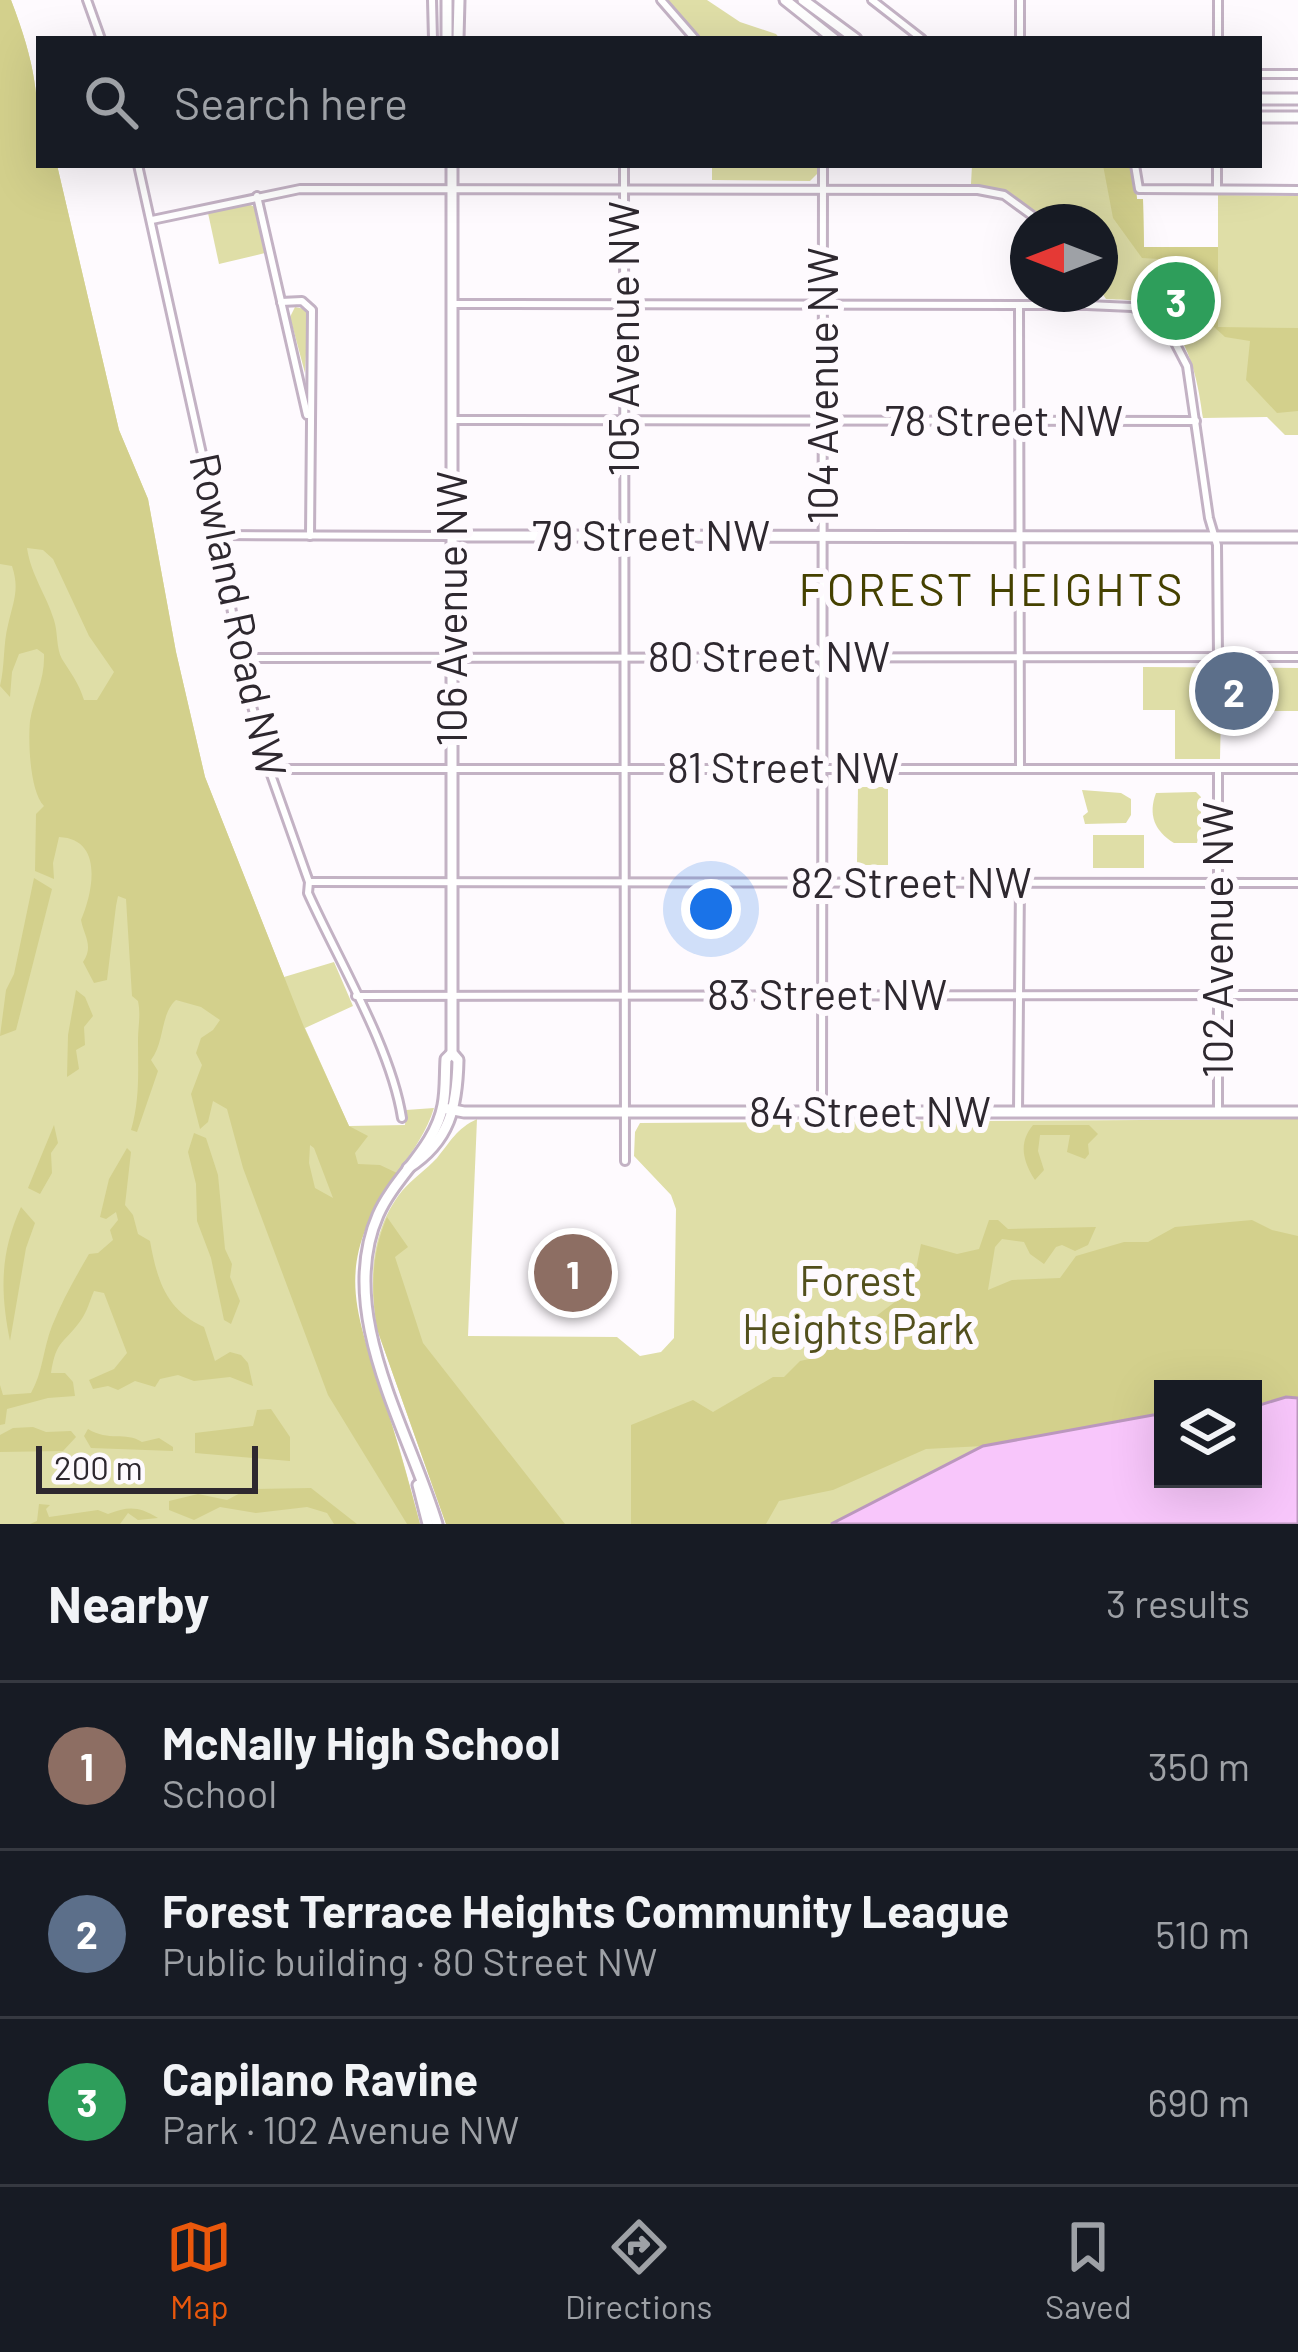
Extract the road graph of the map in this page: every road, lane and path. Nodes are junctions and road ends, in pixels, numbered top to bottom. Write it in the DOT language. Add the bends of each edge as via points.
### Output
graph roads {
  1 [pos="88,0"];
  2 [pos="432,0"];
  3 [pos="447,0"];
  4 [pos="459,0"];
  5 [pos="661,0"];
  6 [pos="784,0"];
  7 [pos="803,0"];
  8 [pos="872,0"];
  9 [pos="892,0"];
  10 [pos="1020,0"];
  11 [pos="1217,0"];
  12 [pos="882,8"];
  13 [pos="100,36"];
  14 [pos="433,36"];
  15 [pos="447,36"];
  16 [pos="458,36"];
  17 [pos="692,36"];
  18 [pos="830,36"];
  19 [pos="852,36"];
  20 [pos="918,36"];
  21 [pos="1020,36"];
  22 [pos="1217,36"];
  23 [pos="1262,74"];
  24 [pos="1298,74"];
  25 [pos="1262,99"];
  26 [pos="1298,99"];
  27 [pos="1262,117"];
  28 [pos="1298,117"];
  29 [pos="139,168"];
  30 [pos="452,168"];
  31 [pos="624,168"];
  32 [pos="823,168"];
  33 [pos="1136,168"];
  34 [pos="1217,168"];
  35 [pos="452,189"];
  36 [pos="1217,189"];
  37 [pos="624,190"];
  38 [pos="824,190"];
  39 [pos="1298,190"];
  40 [pos="257,196"];
  41 [pos="1019,204"];
  42 [pos="151,220"];
  43 [pos="281,302"];
  44 [pos="452,304"];
  45 [pos="625,304"];
  46 [pos="823,305"];
  47 [pos="1010,306"];
  48 [pos="1118,306"];
  49 [pos="1018,312"];
  50 [pos="624,419"];
  51 [pos="452,420"];
  52 [pos="823,420"];
  53 [pos="1020,421"];
  54 [pos="1196,421"];
  55 [pos="309,424"];
  56 [pos="220,535"];
  57 [pos="310,536"];
  58 [pos="452,536"];
  59 [pos="624,536"];
  60 [pos="823,536"];
  61 [pos="1020,536"];
  62 [pos="1215,536"];
  63 [pos="1298,537"];
  64 [pos="625,656"];
  65 [pos="452,657"];
  66 [pos="822,657"];
  67 [pos="1020,657"];
  68 [pos="1218,657"];
  69 [pos="1298,657"];
  70 [pos="239,658"];
  71 [pos="1020,768"];
  72 [pos="268,769"];
  73 [pos="452,769"];
  74 [pos="625,769"];
  75 [pos="823,769"];
  76 [pos="1218,770"];
  77 [pos="1298,770"];
  78 [pos="309,882"];
  79 [pos="452,883"];
  80 [pos="822,883"];
  81 [pos="1020,883"];
  82 [pos="1218,883"];
  83 [pos="1298,883"];
  84 [pos="625,884"];
  85 [pos="452,995"];
  86 [pos="625,995"];
  87 [pos="822,995"];
  88 [pos="1218,995"];
  89 [pos="1298,995"];
  90 [pos="356,996"];
  91 [pos="1019,996"];
  92 [pos="449,1109"];
  93 [pos="1218,1111"];
  94 [pos="626,1112"];
  95 [pos="822,1112"];
  96 [pos="1018,1112"];
  97 [pos="1298,1112"];
  98 [pos="402,1118"];
  99 [pos="625,1161"];
  100 [pos="432,1524"];
  1 -- 13 [label="street"];
  2 -- 14 [label="street"];
  3 -- 15 [label="main road"];
  4 -- 16 [label="main road"];
  5 -- 17 [label="street"];
  6 -- 18 [label="main road"];
  7 -- 19 [label="main road"];
  8 -- 12 [label="street"];
  9 -- 12 [label="street"];
  10 -- 21 [label="street"];
  11 -- 22 [label="street"];
  12 -- 20 [label="street"];
  23 -- 24 [label="street"];
  25 -- 26 [label="main road"];
  27 -- 28 [label="main road"];
  29 -- 42 [label="street, Rowland Road NW"];
  30 -- 35 [label="main road, 106 Avenue NW"];
  31 -- 37 [label="street, 105 Avenue NW"];
  32 -- 38 [label="street, 104 Avenue NW"];
  33 -- 36 [label="street" via="1139,189"];
  34 -- 36 [label="street"];
  35 -- 37 [label="street"];
  35 -- 40 [label="street"];
  35 -- 44 [label="main road, 106 Avenue NW"];
  36 -- 39 [label="street"];
  37 -- 38 [label="street"];
  37 -- 45 [label="street, 105 Avenue NW"];
  38 -- 41 [label="street" via="994,191"];
  38 -- 46 [label="street, 104 Avenue NW"];
  40 -- 42 [label="street"];
  40 -- 43 [label="street"];
  42 -- 56 [label="street, Rowland Road NW"];
  43 -- 55 [label="street"];
  43 -- 55 [label="street" via="312,310"];
  44 -- 45 [label="street"];
  44 -- 51 [label="main road, 106 Avenue NW"];
  45 -- 46 [label="street"];
  45 -- 50 [label="street, 105 Avenue NW"];
  46 -- 47 [label="street"];
  46 -- 52 [label="street, 104 Avenue NW"];
  48 -- 54 [label="street" via="1156,320 1172,337 1187,366"];
  49 -- 53 [label="street"];
  50 -- 51 [label="street, 78 Street NW"];
  50 -- 52 [label="street, 78 Street NW"];
  50 -- 59 [label="street, 105 Avenue NW"];
  51 -- 58 [label="main road, 106 Avenue NW"];
  52 -- 53 [label="street, 78 Street NW"];
  52 -- 60 [label="street, 104 Avenue NW"];
  53 -- 54 [label="street, 78 Street NW"];
  53 -- 61 [label="street"];
  54 -- 62 [label="street"];
  55 -- 57 [label="street"];
  56 -- 57 [label="street, 79 Street NW"];
  56 -- 70 [label="street, Rowland Road NW"];
  57 -- 58 [label="street, 79 Street NW"];
  58 -- 59 [label="main road, 79 Street NW"];
  58 -- 65 [label="main road, 106 Avenue NW"];
  59 -- 60 [label="main road, 79 Street NW"];
  59 -- 64 [label="street, 105 Avenue NW"];
  60 -- 61 [label="main road, 79 Street NW"];
  60 -- 66 [label="street, 104 Avenue NW"];
  61 -- 62 [label="main road, 79 Street NW"];
  61 -- 67 [label="street"];
  62 -- 63 [label="main road, 79 Street NW"];
  62 -- 68 [label="street"];
  64 -- 65 [label="street, 80 Street NW"];
  64 -- 66 [label="street, 80 Street NW"];
  64 -- 74 [label="street, 105 Avenue NW"];
  65 -- 70 [label="street, 80 Street NW"];
  65 -- 73 [label="main road, 106 Avenue NW"];
  66 -- 67 [label="street, 80 Street NW"];
  66 -- 75 [label="street, 104 Avenue NW"];
  67 -- 68 [label="street, 80 Street NW"];
  67 -- 71 [label="street"];
  68 -- 69 [label="street, 80 Street NW"];
  70 -- 72 [label="street, Rowland Road NW"];
  71 -- 75 [label="street, 81 Street NW"];
  71 -- 76 [label="street, 81 Street NW"];
  72 -- 73 [label="street, 81 Street NW"];
  72 -- 78 [label="street, Rowland Road NW"];
  73 -- 74 [label="street, 81 Street NW"];
  73 -- 79 [label="main road, 106 Avenue NW"];
  74 -- 75 [label="street, 81 Street NW"];
  74 -- 84 [label="street, 105 Avenue NW"];
  75 -- 80 [label="street, 104 Avenue NW"];
  76 -- 77 [label="street, 81 Street NW"];
  76 -- 82 [label="street, 102 Avenue NW"];
  78 -- 79 [label="street, 82 Street NW"];
  78 -- 90 [label="street, Rowland Road NW"];
  79 -- 84 [label="street, 82 Street NW"];
  79 -- 85 [label="main road, 106 Avenue NW"];
  80 -- 81 [label="street, 82 Street NW"];
  80 -- 84 [label="street, 82 Street NW"];
  80 -- 87 [label="street, 104 Avenue NW"];
  81 -- 82 [label="street, 82 Street NW"];
  81 -- 91 [label="street"];
  82 -- 83 [label="street, 82 Street NW"];
  82 -- 88 [label="street, 102 Avenue NW"];
  84 -- 86 [label="street, 105 Avenue NW"];
  85 -- 86 [label="street, 83 Street NW"];
  85 -- 90 [label="street, 83 Street NW"];
  85 -- 92 [label="main road, 106 Avenue NW" via="458,1060"];
  86 -- 87 [label="street, 83 Street NW"];
  86 -- 94 [label="street, 105 Avenue NW"];
  87 -- 91 [label="street, 83 Street NW"];
  87 -- 95 [label="street, 104 Avenue NW"];
  88 -- 89 [label="street, 83 Street NW"];
  88 -- 91 [label="street, 83 Street NW"];
  88 -- 93 [label="street, 102 Avenue NW"];
  90 -- 98 [label="street, Rowland Road NW"];
  91 -- 96 [label="street"];
  92 -- 94 [label="main road, 84 Street NW"];
  92 -- 100 [label="main road" via="436,1146 408,1168 379,1214 364,1280 368,1325"];
  93 -- 96 [label="main road, 84 Street NW"];
  93 -- 97 [label="main road, 84 Street NW"];
  94 -- 95 [label="main road, 84 Street NW"];
  94 -- 99 [label="street, 105 Avenue NW"];
  95 -- 96 [label="main road, 84 Street NW"];
}
